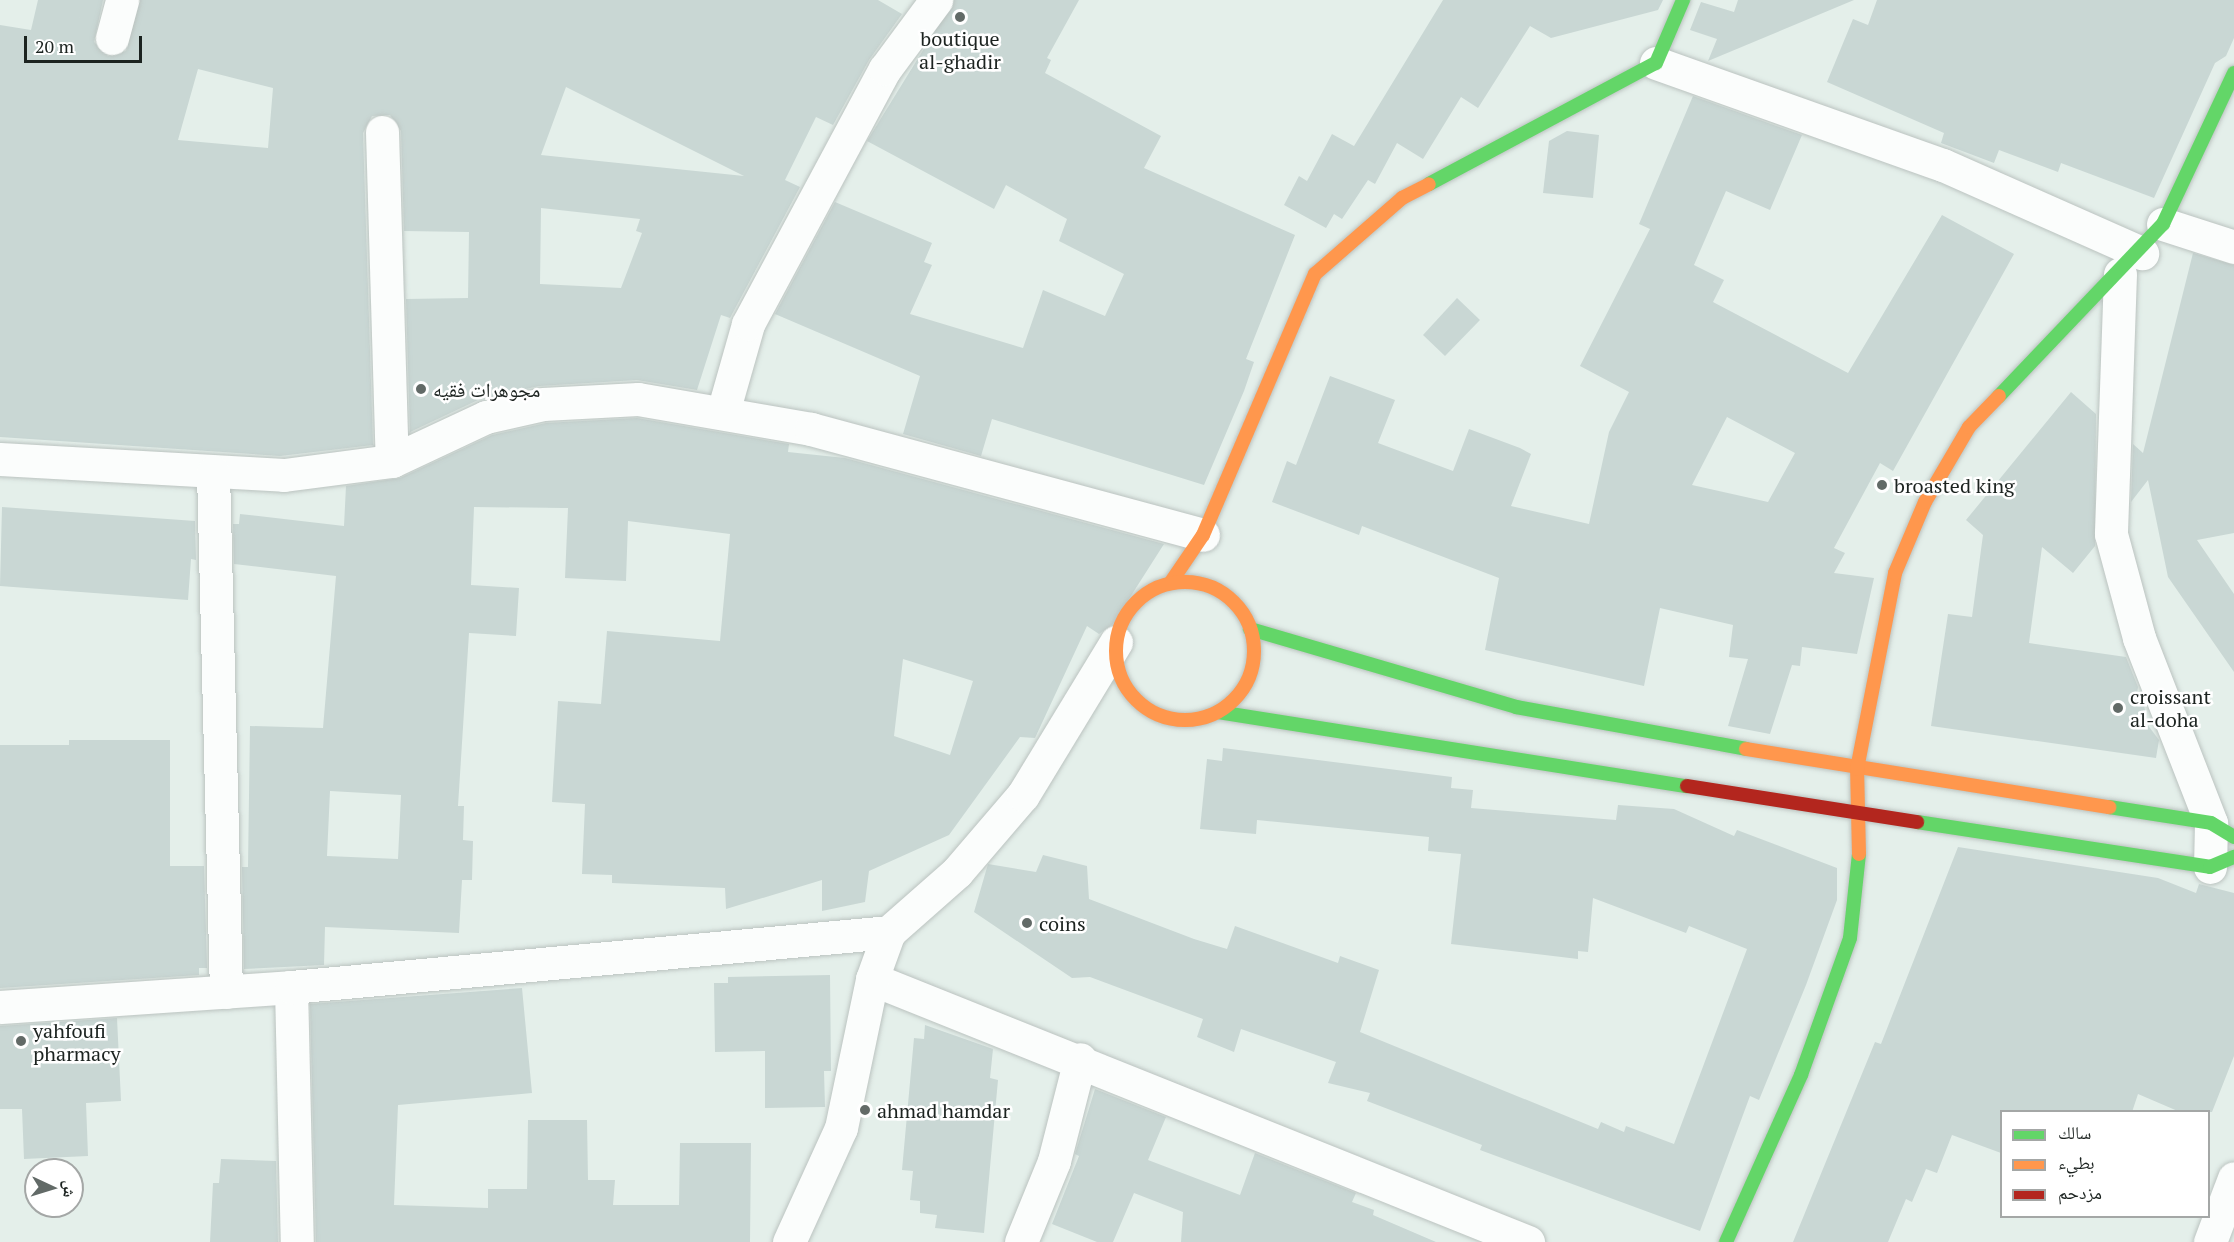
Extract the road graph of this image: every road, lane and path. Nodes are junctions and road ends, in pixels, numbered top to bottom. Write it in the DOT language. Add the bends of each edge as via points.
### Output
graph roads {
  1 [pos="122,0"];
  2 [pos="936,0"];
  3 [pos="1683,0"];
  4 [pos="112,38"];
  5 [pos="1656,63"];
  6 [pos="2234,73"];
  7 [pos="382,132"];
  8 [pos="2163,224"];
  9 [pos="2234,247"];
  10 [pos="2131,263"];
  11 [pos="723,412"];
  12 [pos="0,459"];
  13 [pos="392,461"];
  14 [pos="213,472"];
  15 [pos="1203,536"];
  16 [pos="1172,582"];
  17 [pos="1250,629"];
  18 [pos="1116,642"];
  19 [pos="1218,712"];
  20 [pos="1857,769"];
  21 [pos="1856,816"];
  22 [pos="2223,830"];
  23 [pos="2222,862"];
  24 [pos="889,932"];
  25 [pos="872,979"];
  26 [pos="291,987"];
  27 [pos="226,992"];
  28 [pos="0,1007"];
  29 [pos="1080,1059"];
  30 [pos="2234,1178"];
  31 [pos="297,1242"];
  32 [pos="789,1242"];
  33 [pos="1022,1242"];
  34 [pos="1528,1242"];
  35 [pos="1726,1242"];
  36 [pos="2210,1242"];
  1 -- 4 [label="street"];
  2 -- 11 [label="street" via="885,69 748,324"];
  3 -- 5 [label="street"];
  5 -- 10 [label="street" via="1943,165"];
  5 -- 15 [label="street" via="1402,198 1315,274"];
  6 -- 8 [label="street"];
  7 -- 13 [label="street"];
  8 -- 9 [label="street"];
  8 -- 10 [label="street"];
  10 -- 20 [label="street" via="1969,427 1925,501 1895,573"];
  10 -- 22 [label="street" via="2111,534 2139,638"];
  11 -- 13 [label="street" via="638,399 543,404 486,417"];
  11 -- 15 [label="street" via="811,429"];
  12 -- 14 [label="street"];
  13 -- 14 [label="street" via="284,475"];
  14 -- 27 [label="street"];
  15 -- 16 [label="street"];
  16 -- 17 [label="street" via="1214,588 1232,600"];
  16 -- 18 [label="street" via="1134,603"];
  17 -- 19 [label="street" via="1253,659 1247,680"];
  17 -- 20 [label="street" via="1516,707"];
  18 -- 19 [label="street" via="1124,684 1155,713 1198,719"];
  18 -- 24 [label="street" via="1023,795 957,872"];
  19 -- 21 [label="street"];
  20 -- 21 [label="street"];
  20 -- 22 [label="street"];
  21 -- 23 [label="street"];
  21 -- 35 [label="street" via="1860,876 1850,938 1801,1075"];
  22 -- 23 [label="street"];
  24 -- 25 [label="street"];
  24 -- 26 [label="street"];
  25 -- 29 [label="street"];
  25 -- 32 [label="street" via="841,1128"];
  26 -- 27 [label="street"];
  26 -- 31 [label="street"];
  27 -- 28 [label="street"];
  29 -- 33 [label="street" via="1054,1161"];
  29 -- 34 [label="street"];
  30 -- 36 [label="street"];
}
